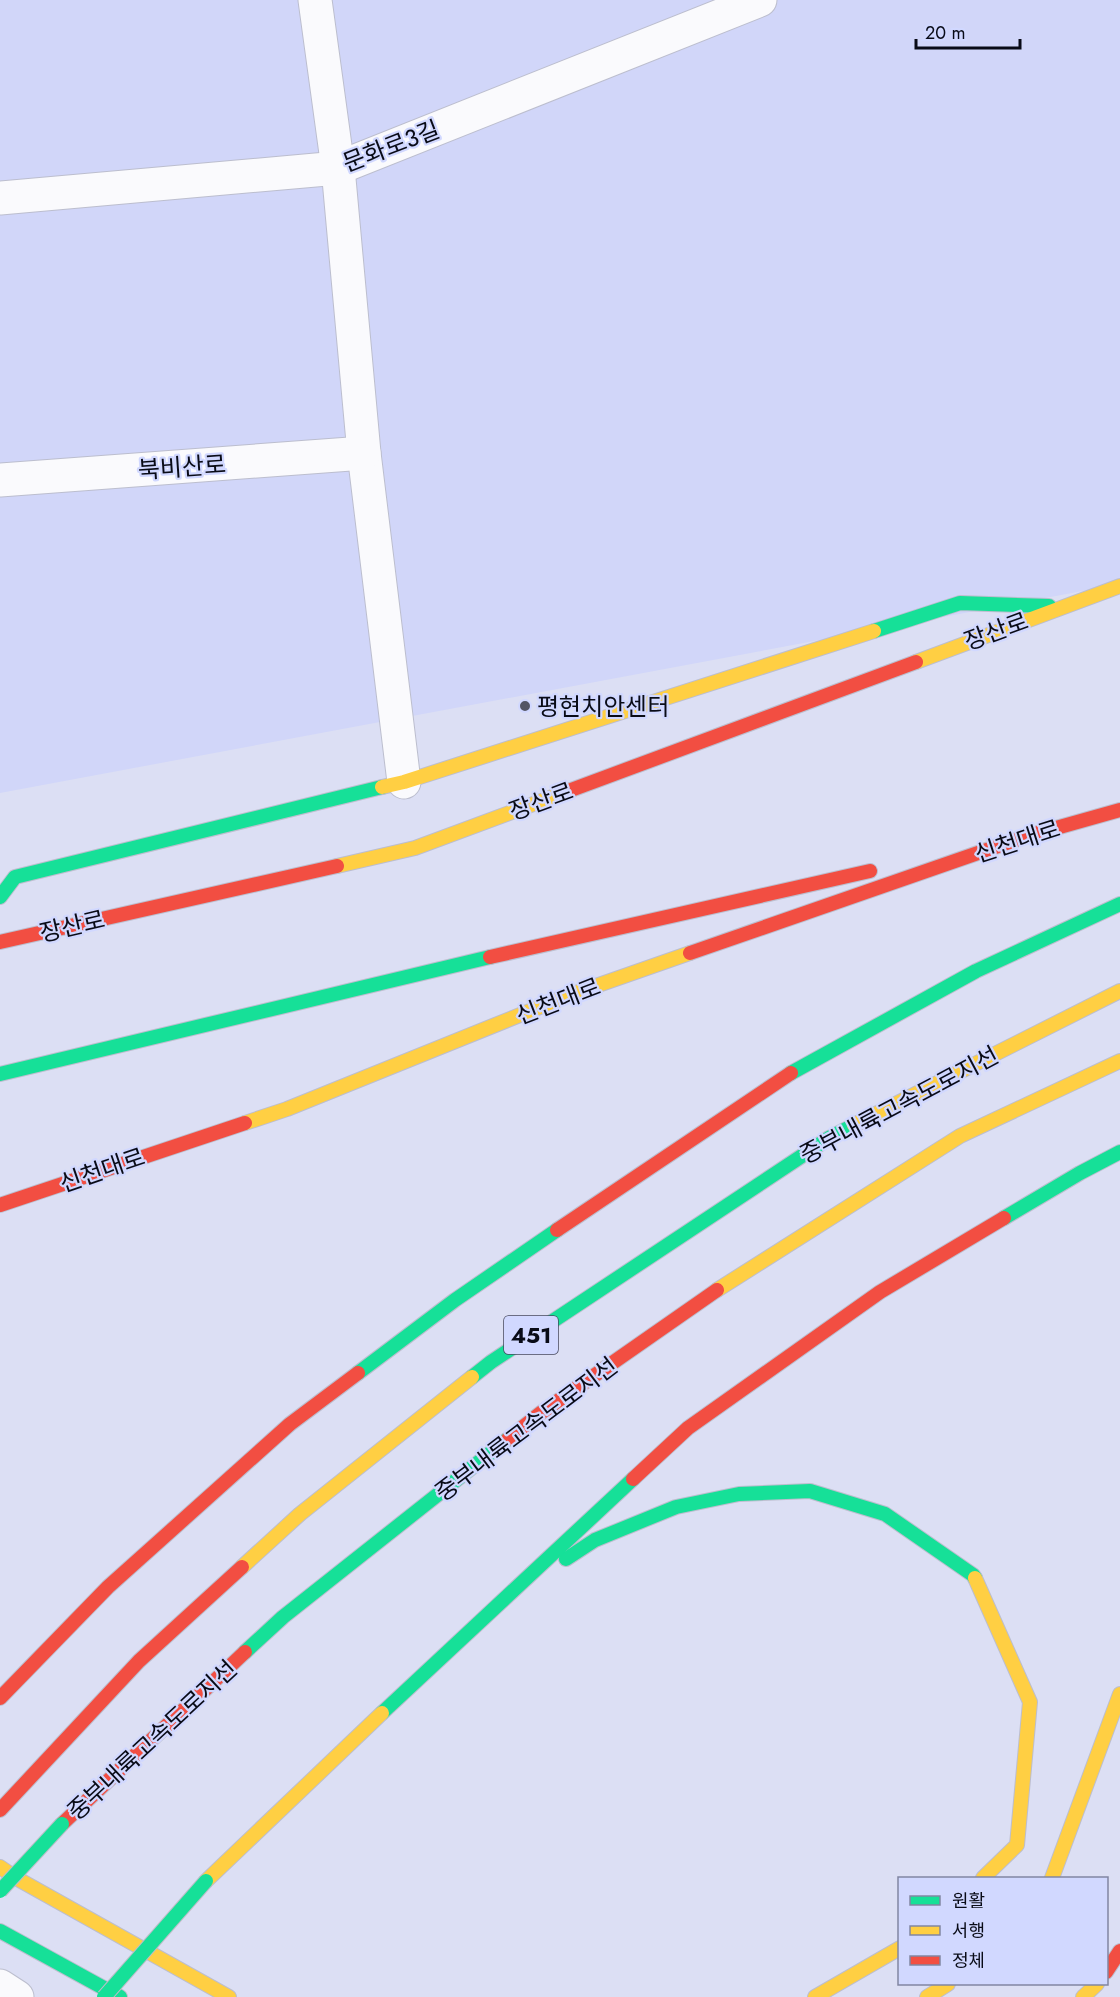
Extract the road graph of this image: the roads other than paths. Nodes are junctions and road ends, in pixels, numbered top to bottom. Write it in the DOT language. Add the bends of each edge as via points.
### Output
graph roads {
  1 [pos="315,0"];
  2 [pos="760,0"];
  3 [pos="338,168"];
  4 [pos="0,198"];
  5 [pos="364,453"];
  6 [pos="0,480"];
  7 [pos="1120,586"];
  8 [pos="1066,606"];
  9 [pos="404,782"];
  10 [pos="1120,810"];
  11 [pos="1024,837"];
  12 [pos="909,863"];
  13 [pos="886,868"];
  14 [pos="0,897"];
  15 [pos="1120,904"];
  16 [pos="0,942"];
  17 [pos="1120,991"];
  18 [pos="1120,1061"];
  19 [pos="0,1074"];
  20 [pos="1120,1152"];
  21 [pos="0,1205"];
  22 [pos="495,1606"];
  23 [pos="1120,1694"];
  24 [pos="0,1698"];
  25 [pos="0,1810"];
  26 [pos="0,1867"];
  27 [pos="984,1877"];
  28 [pos="1052,1877"];
  29 [pos="0,1891"];
  30 [pos="0,1931"];
  31 [pos="898,1949"];
  32 [pos="1120,1952"];
  33 [pos="1108,1970"];
  34 [pos="945,1985"];
  35 [pos="1095,1985"];
  36 [pos="0,1986"];
  37 [pos="17,1997"];
  38 [pos="104,1997"];
  39 [pos="120,1997"];
  40 [pos="229,1997"];
  41 [pos="815,1997"];
  42 [pos="927,1997"];
  43 [pos="1083,1997"];
  1 -- 3 [label="street"];
  2 -- 3 [label="street, 문화로3길"];
  3 -- 4 [label="street, 문화로3길"];
  3 -- 5 [label="street"];
  5 -- 6 [label="street, 북비산로"];
  5 -- 9 [label="street"];
  7 -- 8 [label="main road, 장산로"];
  8 -- 9 [label="main road, 장산로" via="960,603"];
  8 -- 16 [label="main road, 장산로" via="415,848"];
  9 -- 14 [label="main road, 장산로" via="15,877"];
  10 -- 11 [label="main road, 신천대로"];
  11 -- 12 [label="main road"];
  11 -- 21 [label="main road, 신천대로" via="567,996 286,1108"];
  13 -- 19 [label="main road" via="481,959"];
  15 -- 24 [label="main road" via="975,971 788,1074 455,1300 282,1431 108,1587"];
  17 -- 25 [label="main road, 중부내륙고속도로지선 / 451" via="829,1138 491,1362 300,1514 139,1661"];
  18 -- 29 [label="main road, 중부내륙고속도로지선, bridge" via="960,1136 728,1282 542,1412 283,1617 62,1824"];
  20 -- 22 [label="main road" via="880,1292 688,1428"];
  22 -- 27 [label="main road" via="595,1540 676,1507 739,1494 810,1491 885,1514 973,1575 1030,1702 1017,1845"];
  22 -- 38 [label="main road, bridge" via="206,1881"];
  23 -- 28 [label="main road"];
  26 -- 40 [label="main road"];
  30 -- 39 [label="main road"];
  31 -- 41 [label="main road"];
  32 -- 33 [label="main road"];
  34 -- 42 [label="main road"];
  35 -- 43 [label="main road"];
  36 -- 37 [label="street"];
}
